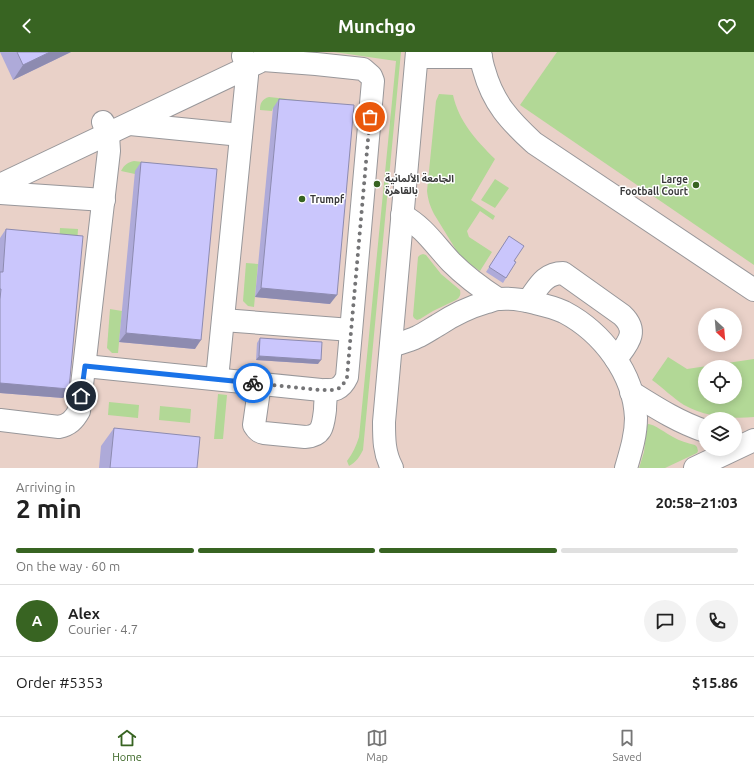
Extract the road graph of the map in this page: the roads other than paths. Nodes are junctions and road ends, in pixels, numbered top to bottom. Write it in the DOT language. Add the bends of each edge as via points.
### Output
graph roads {
  1 [pos="417,54"];
  2 [pos="480,55"];
  3 [pos="257,58"];
  4 [pos="314,58"];
  5 [pos="183,99"];
  6 [pos="130,124"];
  7 [pos="105,128"];
  8 [pos="184,130"];
  9 [pos="241,135"];
  10 [pos="43,165"];
  11 [pos="0,171"];
  12 [pos="0,185"];
  13 [pos="0,193"];
  14 [pos="46,195"];
  15 [pos="104,200"];
  16 [pos="402,215"];
  17 [pos="754,290"];
  18 [pos="498,299"];
  19 [pos="528,301"];
  20 [pos="223,320"];
  21 [pos="351,330"];
  22 [pos="391,346"];
  23 [pos="616,360"];
  24 [pos="85,366"];
  25 [pos="217,379"];
  26 [pos="260,383"];
  27 [pos="326,390"];
  28 [pos="631,392"];
  29 [pos="0,420"];
  30 [pos="698,428"];
  31 [pos="748,448"];
  32 [pos="384,462"];
  33 [pos="626,468"];
  34 [pos="695,468"];
  35 [pos="729,468"];
  1 -- 2 [label="lane"];
  1 -- 16 [label="lane"];
  2 -- 17 [label="lane" via="487,81 498,105 534,143"];
  3 -- 4 [label="lane"];
  3 -- 5 [label="lane"];
  3 -- 7 [label="lane"];
  3 -- 9 [label="lane" via="247,76"];
  4 -- 21 [label="lane" via="363,69 373,81"];
  5 -- 6 [label="lane"];
  5 -- 8 [label="lane"];
  6 -- 7 [label="lane"];
  6 -- 8 [label="lane"];
  7 -- 10 [label="lane"];
  7 -- 11 [label="lane"];
  7 -- 15 [label="lane" via="109,151"];
  8 -- 9 [label="lane"];
  9 -- 20 [label="lane"];
  10 -- 12 [label="lane"];
  10 -- 14 [label="lane"];
  13 -- 14 [label="lane"];
  14 -- 15 [label="lane"];
  15 -- 24 [label="lane"];
  16 -- 18 [label="lane" via="422,229 450,262 473,283"];
  16 -- 22 [label="lane"];
  18 -- 19 [label="lane"];
  18 -- 22 [label="lane" via="467,309 418,337"];
  19 -- 23 [label="lane" via="546,305 578,321 593,332"];
  19 -- 23 [label="lane" via="548,277 563,273 628,320 631,326 630,340"];
  20 -- 21 [label="lane"];
  20 -- 25 [label="lane"];
  21 -- 27 [label="lane" via="347,377 340,388"];
  22 -- 32 [label="lane" via="384,422"];
  23 -- 28 [label="lane"];
  24 -- 25 [label="lane"];
  24 -- 29 [label="lane" via="79,411 66,426"];
  25 -- 26 [label="lane"];
  26 -- 27 [label="lane"];
  26 -- 27 [label="lane" via="254,425 264,433 304,437 316,434 324,424"];
  28 -- 30 [label="lane" via="682,422"];
  28 -- 33 [label="lane" via="636,417 633,445"];
  31 -- 34 [label="lane"];
  31 -- 35 [label="lane"];
}
